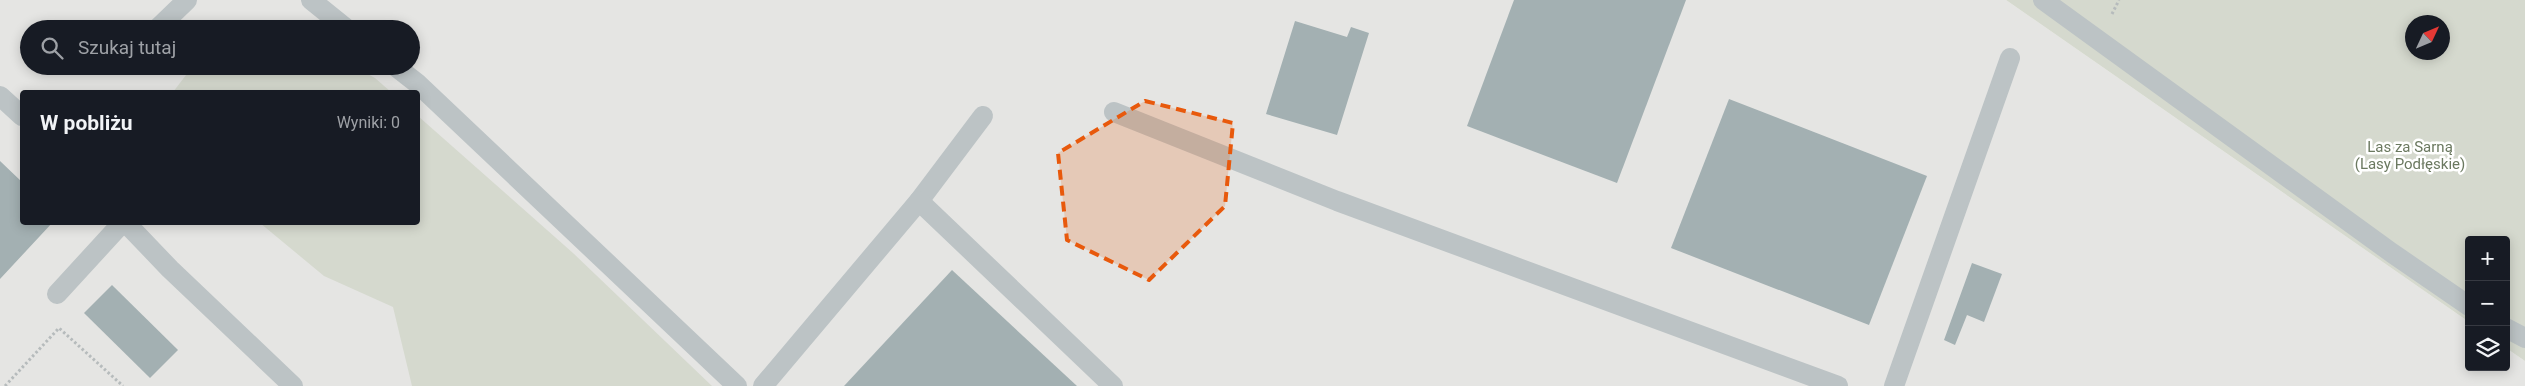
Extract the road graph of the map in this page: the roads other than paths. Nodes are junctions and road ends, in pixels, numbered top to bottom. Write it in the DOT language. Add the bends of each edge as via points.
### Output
graph roads {
  1 [pos="187,0"];
  2 [pos="311,0"];
  3 [pos="2043,0"];
  4 [pos="166,20"];
  5 [pos="336,20"];
  6 [pos="2010,58"];
  7 [pos="406,75"];
  8 [pos="0,96"];
  9 [pos="1114,112"];
  10 [pos="20,114"];
  11 [pos="983,116"];
  12 [pos="919,201"];
  13 [pos="121,225"];
  14 [pos="127,225"];
  15 [pos="57,294"];
  16 [pos="2465,303"];
  17 [pos="2510,330"];
  18 [pos="2525,338"];
  19 [pos="293,386"];
  20 [pos="737,386"];
  21 [pos="763,386"];
  22 [pos="1113,386"];
  23 [pos="1838,386"];
  24 [pos="1894,386"];
  1 -- 4 [label="lane"];
  2 -- 5 [label="lane"];
  3 -- 16 [label="lane"];
  6 -- 24 [label="lane"];
  7 -- 20 [label="lane"];
  8 -- 10 [label="lane"];
  9 -- 23 [label="lane" via="1337,201"];
  11 -- 12 [label="lane"];
  12 -- 21 [label="lane"];
  12 -- 22 [label="lane"];
  13 -- 15 [label="lane"];
  14 -- 19 [label="lane"];
  17 -- 18 [label="lane"];
}
